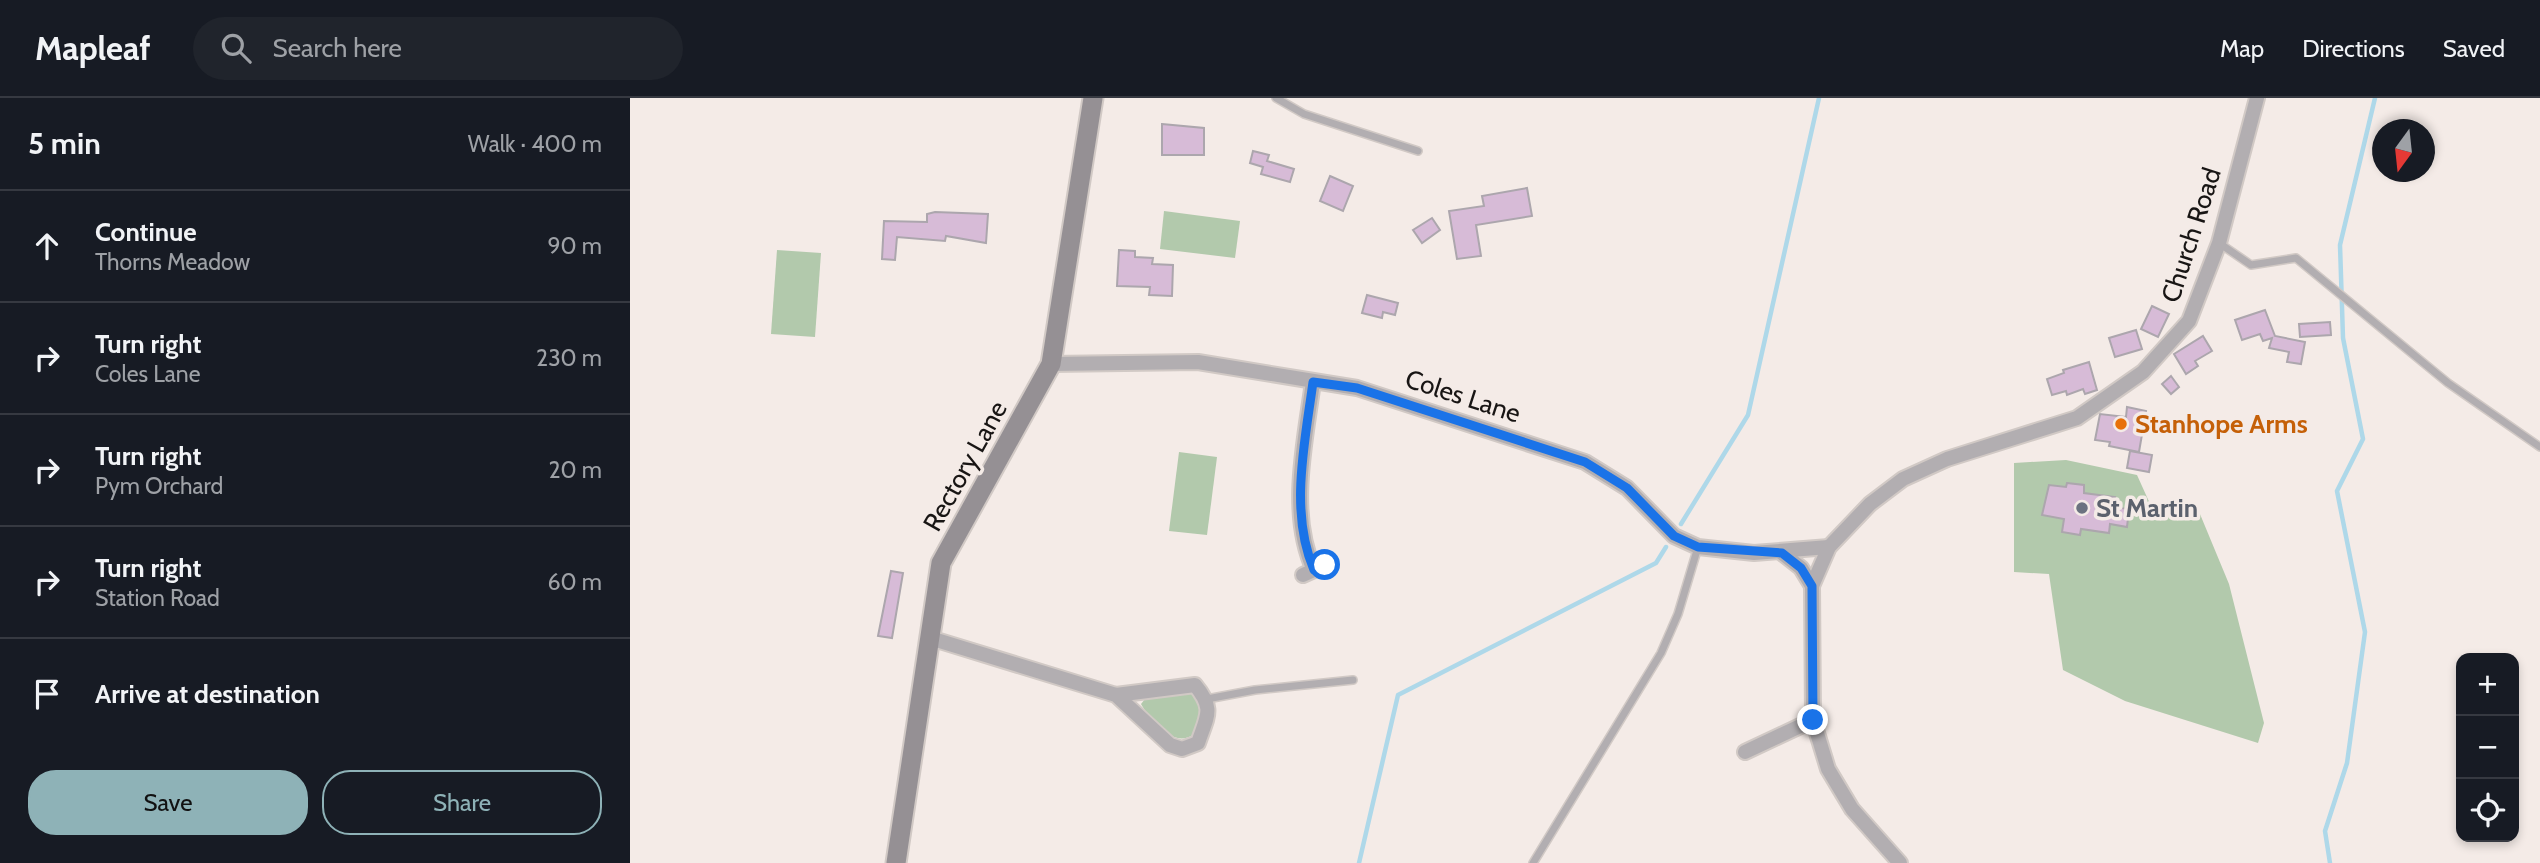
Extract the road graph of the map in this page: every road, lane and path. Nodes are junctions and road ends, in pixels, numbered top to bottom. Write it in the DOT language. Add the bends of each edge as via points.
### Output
graph roads {
  1 [pos="1093,98"];
  2 [pos="1276,98"];
  3 [pos="2257,98"];
  4 [pos="1419,151"];
  5 [pos="2219,243"];
  6 [pos="1051,364"];
  7 [pos="1313,382"];
  8 [pos="2540,447"];
  9 [pos="1698,547"];
  10 [pos="1829,547"];
  11 [pos="1782,553"];
  12 [pos="1314,570"];
  13 [pos="1812,586"];
  14 [pos="930,638"];
  15 [pos="1353,681"];
  16 [pos="1116,695"];
  17 [pos="1207,699"];
  18 [pos="1813,720"];
  19 [pos="1745,752"];
  20 [pos="896,863"];
  21 [pos="1533,863"];
  22 [pos="1900,863"];
  1 -- 6 [label="street, Rectory Lane"];
  2 -- 4 [label="lane" via="1304,114"];
  3 -- 5 [label="street, Church Road"];
  5 -- 8 [label="lane" via="2251,265 2297,258 2448,383"];
  5 -- 10 [label="street, Church Road" via="2189,321 2143,372 2077,418 1947,459 1903,479 1870,504"];
  6 -- 7 [label="street, Coles Lane" via="1198,362"];
  6 -- 14 [label="street, Rectory Lane" via="941,563"];
  7 -- 9 [label="street, Coles Lane" via="1357,388 1585,462 1627,488 1674,536"];
  7 -- 12 [label="street" via="1301,523"];
  9 -- 11 [label="street, Coles Lane"];
  9 -- 21 [label="lane" via="1661,653"];
  10 -- 11 [label="street, Coles Lane"];
  10 -- 13 [label="street"];
  11 -- 13 [label="street" via="1801,568"];
  13 -- 18 [label="street"];
  14 -- 16 [label="street"];
  14 -- 20 [label="street, Rectory Lane"];
  15 -- 17 [label="lane"];
  16 -- 17 [label="street" via="1195,685"];
  16 -- 17 [label="street" via="1170,745 1182,749 1198,743 1209,709"];
  18 -- 19 [label="street"];
  18 -- 22 [label="street" via="1828,769 1852,809"];
}
